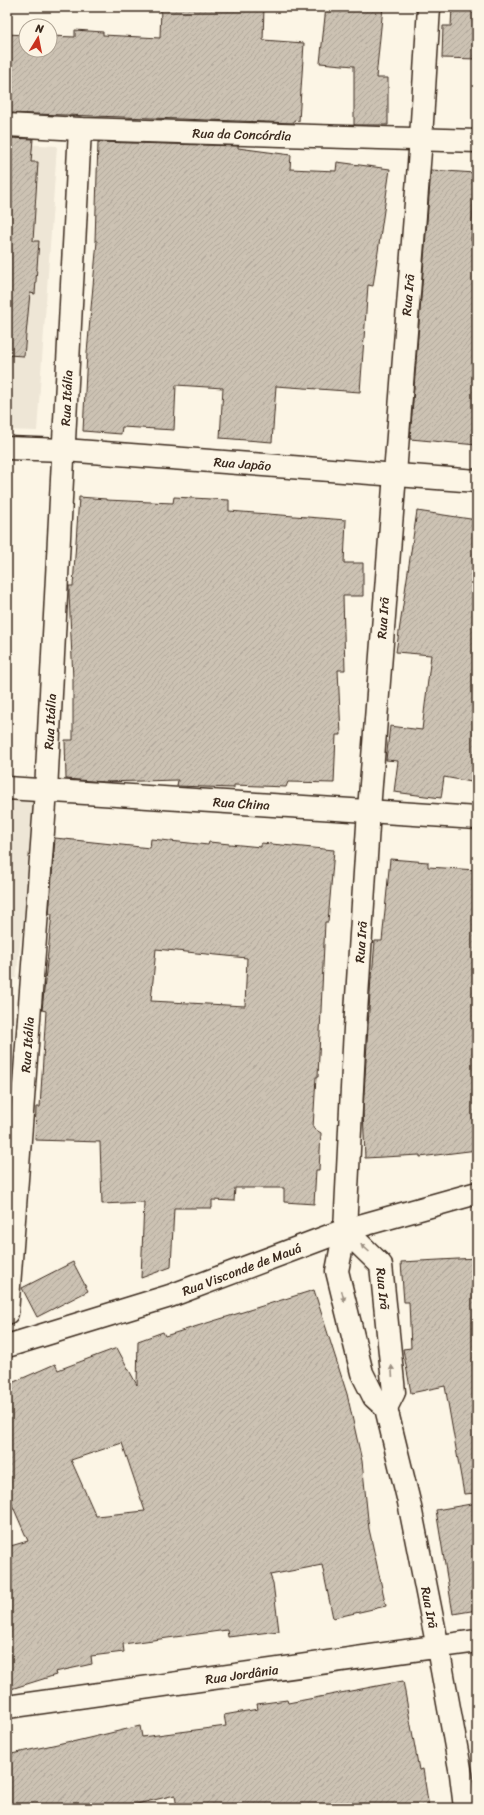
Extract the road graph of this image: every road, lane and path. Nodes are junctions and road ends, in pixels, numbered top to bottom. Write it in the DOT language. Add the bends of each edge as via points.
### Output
graph roads {
  1 [pos="429,7"];
  2 [pos="7,125"];
  3 [pos="80,129"];
  4 [pos="421,138"];
  5 [pos="477,141"];
  6 [pos="7,448"];
  7 [pos="64,450"];
  8 [pos="394,476"];
  9 [pos="477,482"];
  10 [pos="7,788"];
  11 [pos="46,791"];
  12 [pos="369,810"];
  13 [pos="477,818"];
  14 [pos="477,1193"];
  15 [pos="345,1230"];
  16 [pos="7,1313"];
  17 [pos="7,1346"];
  18 [pos="386,1408"];
  19 [pos="477,1641"];
  20 [pos="438,1648"];
  21 [pos="7,1707"];
  22 [pos="465,1808"];
  1 -- 4 [label="street, Rua Irã"];
  2 -- 3 [label="street, Rua da Concórdia"];
  3 -- 4 [label="street, Rua da Concórdia"];
  3 -- 7 [label="street, Rua Itália"];
  4 -- 5 [label="street, Rua da Concórdia"];
  4 -- 8 [label="street, Rua Irã"];
  6 -- 7 [label="street, Rua Japão"];
  7 -- 8 [label="street, Rua Japão"];
  7 -- 11 [label="street, Rua Itália"];
  8 -- 9 [label="street, Rua Japão"];
  8 -- 12 [label="street, Rua Irã"];
  10 -- 11 [label="street, Rua China"];
  11 -- 12 [label="street, Rua China"];
  11 -- 16 [label="street, Rua Itália"];
  12 -- 13 [label="street, Rua China"];
  12 -- 15 [label="street, Rua Irã"];
  14 -- 15 [label="street, Rua Visconde de Mauá"];
  15 -- 17 [label="street, Rua Visconde de Mauá" via="170,1296"];
  15 -- 18 [label="street, Rua Irã, one-way" via="337,1271 362,1374 374,1397"];
  18 -- 15 [label="street, Rua Irã, one-way" via="394,1392 381,1265"];
  18 -- 20 [label="street, Rua Irã" via="418,1542"];
  19 -- 20 [label="street, Rua Jordânia"];
  20 -- 21 [label="street, Rua Jordânia"];
  20 -- 22 [label="street, Rua Irã"];
}
